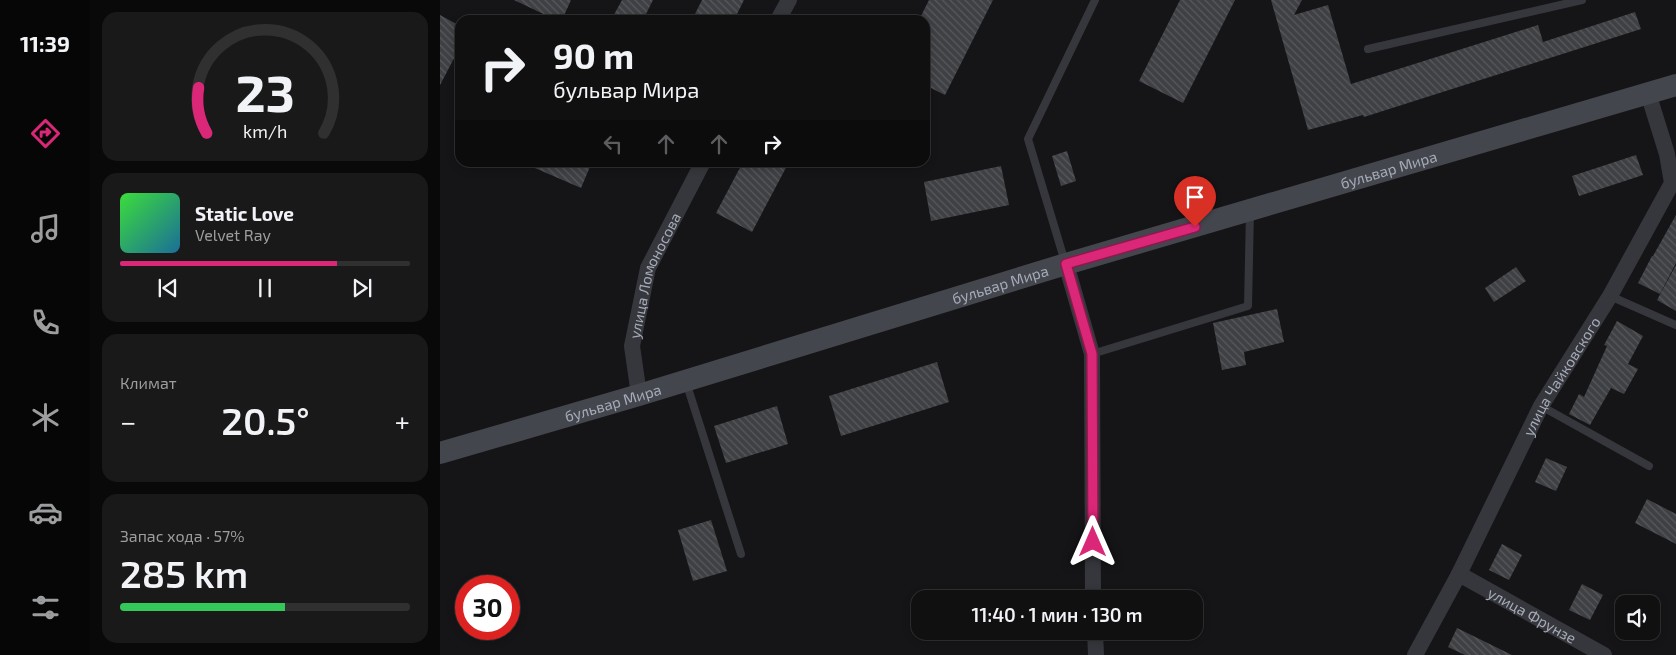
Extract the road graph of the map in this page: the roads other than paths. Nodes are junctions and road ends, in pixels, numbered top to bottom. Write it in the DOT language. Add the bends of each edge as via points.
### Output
graph roads {
  1 [pos="789,0"];
  2 [pos="1095,0"];
  3 [pos="1582,0"];
  4 [pos="781,15"];
  5 [pos="1368,49"];
  6 [pos="1676,84"];
  7 [pos="1648,94"];
  8 [pos="700,167"];
  9 [pos="1250,211"];
  10 [pos="1066,264"];
  11 [pos="1610,296"];
  12 [pos="1676,325"];
  13 [pos="1092,354"];
  14 [pos="686,381"];
  15 [pos="639,395"];
  16 [pos="1541,406"];
  17 [pos="440,453"];
  18 [pos="1649,466"];
  19 [pos="741,554"];
  20 [pos="1459,574"];
  21 [pos="1093,590"];
  22 [pos="1095,640"];
  23 [pos="1096,655"];
  24 [pos="1415,655"];
  25 [pos="1604,655"];
  1 -- 4 [label="street"];
  2 -- 10 [label="lane" via="1028,139"];
  3 -- 5 [label="lane"];
  6 -- 7 [label="main road, бульвар Мира"];
  7 -- 9 [label="main road, бульвар Мира"];
  7 -- 11 [label="street, улица Чайковского" via="1667,154 1672,182"];
  8 -- 15 [label="street, улица Ломоносова" via="648,268 632,346"];
  9 -- 10 [label="main road, бульвар Мира"];
  9 -- 13 [label="lane" via="1248,306"];
  10 -- 13 [label="street"];
  10 -- 14 [label="main road, бульвар Мира"];
  11 -- 12 [label="lane"];
  11 -- 16 [label="street, улица Чайковского"];
  13 -- 21 [label="street"];
  14 -- 15 [label="main road, бульвар Мира"];
  14 -- 19 [label="lane"];
  15 -- 17 [label="main road, бульвар Мира"];
  16 -- 18 [label="lane"];
  16 -- 20 [label="street, улица Чайковского"];
  20 -- 24 [label="street, улица Чайковского"];
  20 -- 25 [label="street, улица Фрунзе"];
  22 -- 23 [label="street"];
}
